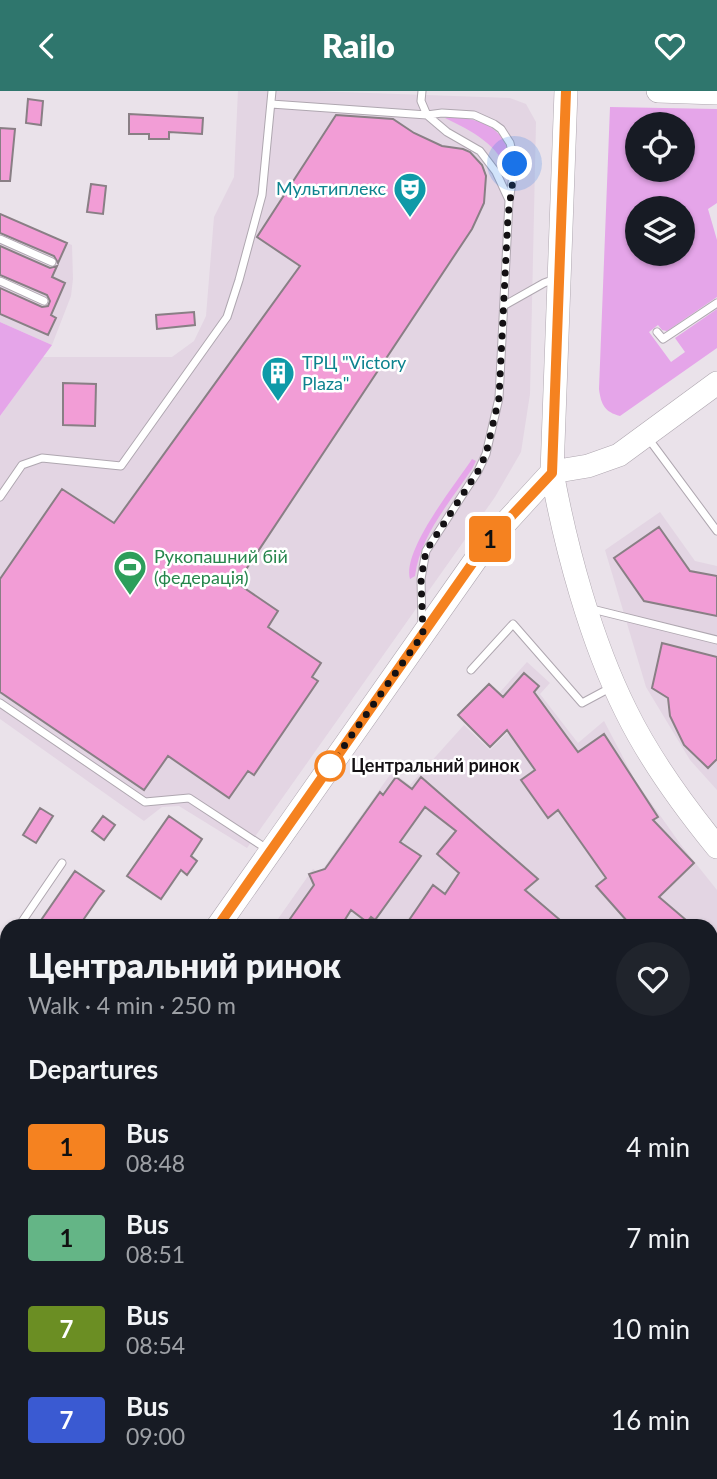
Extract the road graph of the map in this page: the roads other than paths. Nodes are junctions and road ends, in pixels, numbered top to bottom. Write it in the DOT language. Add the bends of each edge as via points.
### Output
graph roads {
  1 [pos="272,91"];
  2 [pos="422,91"];
  3 [pos="566,91"];
  4 [pos="658,91"];
  5 [pos="717,93"];
  6 [pos="271,104"];
  7 [pos="427,115"];
  8 [pos="509,201"];
  9 [pos="0,239"];
  10 [pos="52,262"];
  11 [pos="559,277"];
  12 [pos="0,281"];
  13 [pos="44,301"];
  14 [pos="717,303"];
  15 [pos="505,305"];
  16 [pos="657,332"];
  17 [pos="717,383"];
  18 [pos="645,435"];
  19 [pos="552,473"];
  20 [pos="0,497"];
  21 [pos="717,531"];
  22 [pos="586,607"];
  23 [pos="423,634"];
  24 [pos="717,640"];
  25 [pos="471,670"];
  26 [pos="614,686"];
  27 [pos="0,703"];
  28 [pos="717,847"];
  29 [pos="270,851"];
  30 [pos="62,863"];
  31 [pos="24,919"];
  32 [pos="223,919"];
  1 -- 6 [label="lane"];
  2 -- 7 [label="lane"];
  3 -- 11 [label="main road"];
  4 -- 5 [label="main road"];
  6 -- 7 [label="lane"];
  6 -- 20 [label="lane" via="262,195 227,317 121,465 43,458 22,465"];
  7 -- 8 [label="lane" via="480,151"];
  7 -- 8 [label="lane" via="474,115 501,129 514,151"];
  8 -- 15 [label="lane"];
  9 -- 10 [label="lane"];
  11 -- 15 [label="lane"];
  11 -- 19 [label="main road"];
  12 -- 13 [label="lane"];
  14 -- 16 [label="lane" via="663,339"];
  15 -- 23 [label="lane" via="494,423 478,471 426,551 421,579"];
  17 -- 18 [label="main road"];
  18 -- 19 [label="main road" via="619,454"];
  18 -- 21 [label="lane"];
  19 -- 22 [label="main road"];
  19 -- 23 [label="main road" via="488,541"];
  22 -- 24 [label="lane"];
  22 -- 26 [label="main road"];
  23 -- 29 [label="main road"];
  25 -- 26 [label="lane" via="513,624 582,703"];
  26 -- 28 [label="main road" via="656,765"];
  27 -- 29 [label="lane" via="145,801 189,798"];
  29 -- 32 [label="main road"];
  30 -- 31 [label="lane"];
}
